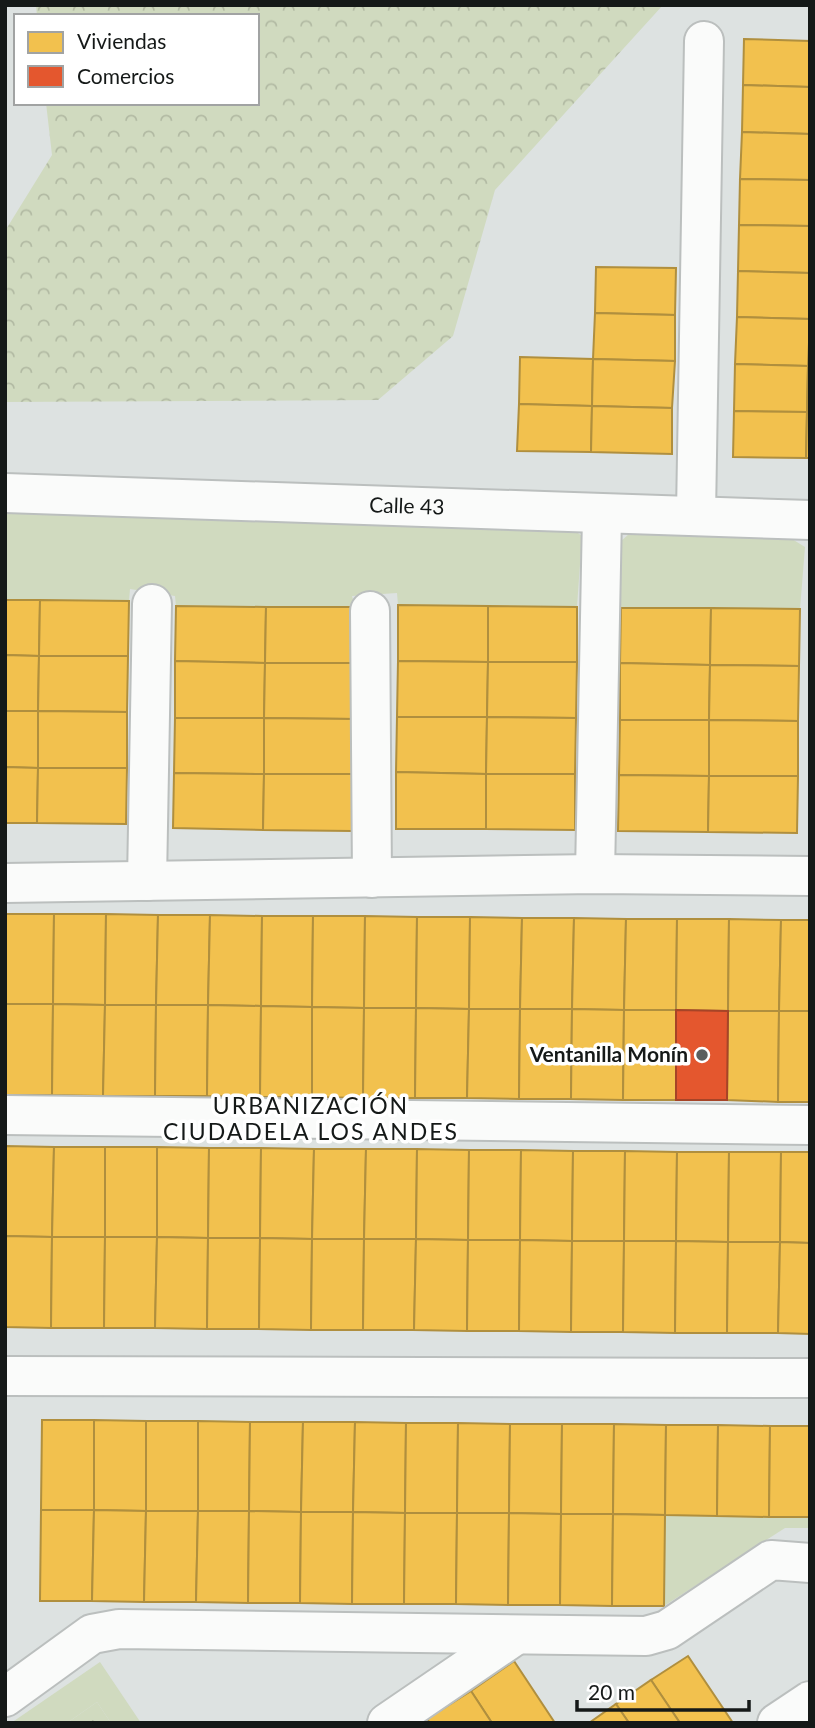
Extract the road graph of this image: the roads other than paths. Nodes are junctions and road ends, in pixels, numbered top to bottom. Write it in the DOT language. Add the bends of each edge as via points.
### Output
graph roads {
  1 [pos="704,40"];
  2 [pos="5,493"];
  3 [pos="696,514"];
  4 [pos="602,515"];
  5 [pos="810,520"];
  6 [pos="152,604"];
  7 [pos="370,611"];
  8 [pos="595,874"];
  9 [pos="810,876"];
  10 [pos="372,878"];
  11 [pos="147,881"];
  12 [pos="5,883"];
  13 [pos="5,1115"];
  14 [pos="810,1125"];
  15 [pos="5,1376"];
  16 [pos="810,1378"];
  17 [pos="810,1563"];
  18 [pos="516,1635"];
  19 [pos="5,1697"];
  20 [pos="810,1700"];
  21 [pos="387,1723"];
  22 [pos="777,1723"];
  1 -- 3 [label="street"];
  2 -- 4 [label="street, Calle 43"];
  3 -- 4 [label="street, Calle 43"];
  3 -- 5 [label="street, Calle 43"];
  4 -- 8 [label="street"];
  6 -- 11 [label="street"];
  7 -- 10 [label="street"];
  8 -- 9 [label="street"];
  8 -- 10 [label="street"];
  10 -- 11 [label="street"];
  11 -- 12 [label="street"];
  13 -- 14 [label="street"];
  15 -- 16 [label="street"];
  17 -- 18 [label="street" via="771,1560 667,1630 646,1636"];
  18 -- 19 [label="street" via="119,1629 92,1634"];
  18 -- 21 [label="street"];
  20 -- 22 [label="street"];
}
